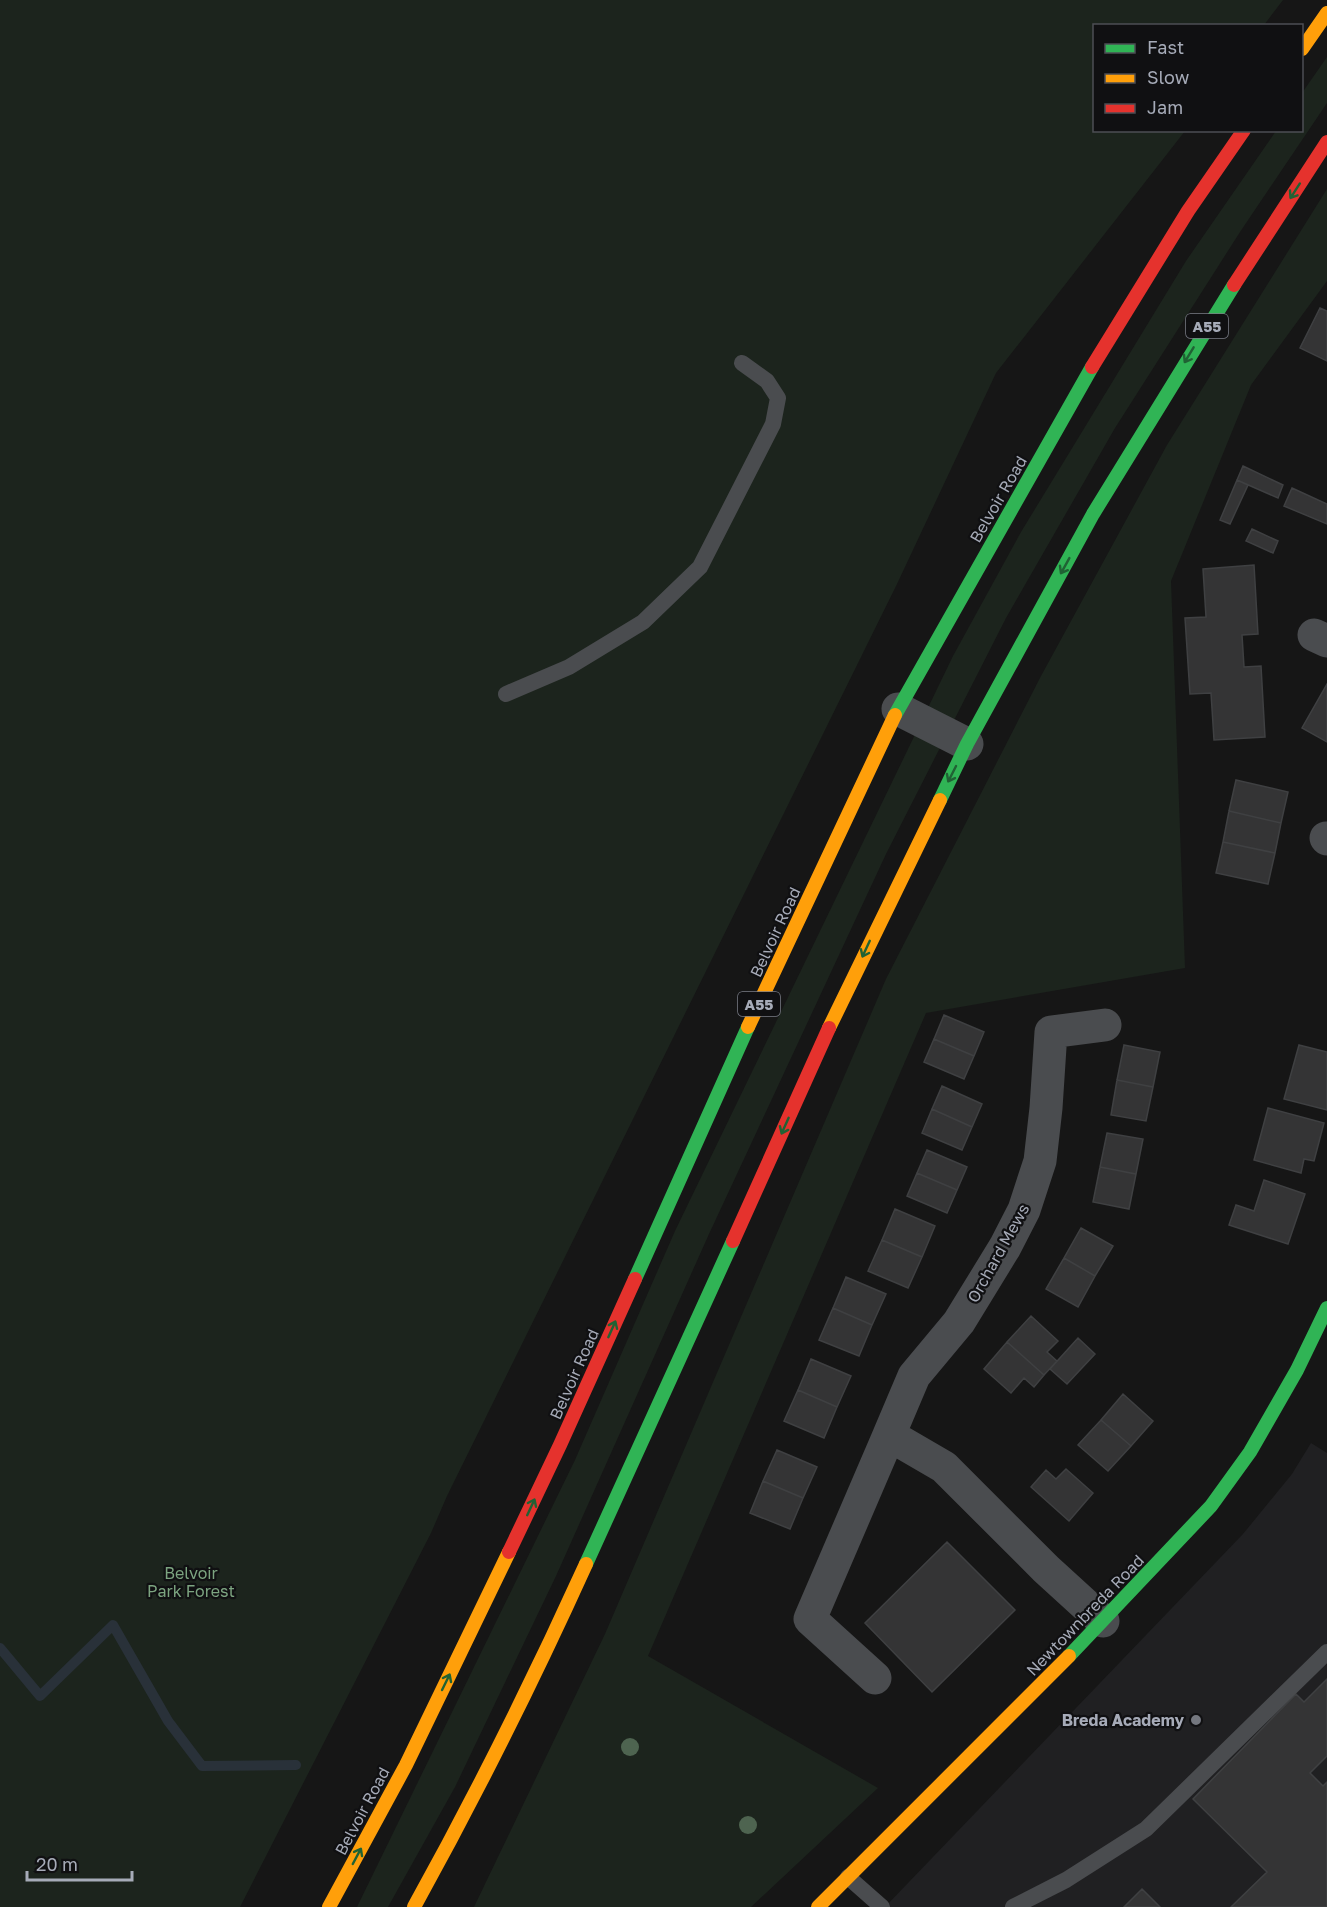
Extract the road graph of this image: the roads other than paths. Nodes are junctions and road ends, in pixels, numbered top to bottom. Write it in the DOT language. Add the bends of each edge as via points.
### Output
graph roads {
  1 [pos="1327,14"];
  2 [pos="1303,48"];
  3 [pos="1243,132"];
  4 [pos="1327,142"];
  5 [pos="742,363"];
  6 [pos="506,694"];
  7 [pos="898,709"];
  8 [pos="967,744"];
  9 [pos="1104,1025"];
  10 [pos="1327,1308"];
  11 [pos="889,1435"];
  12 [pos="1103,1621"];
  13 [pos="1327,1652"];
  14 [pos="875,1678"];
  15 [pos="848,1877"];
  16 [pos="329,1907"];
  17 [pos="414,1907"];
  18 [pos="818,1907"];
  19 [pos="882,1907"];
  20 [pos="1013,1907"];
  1 -- 2 [label="main road"];
  3 -- 7 [label="main road, Belvoir Road / A55" via="1108,340"];
  4 -- 8 [label="main road, A55, one-way" via="1203,333 1093,514"];
  5 -- 6 [label="lane" via="767,381 778,398 773,424 700,567 643,622 569,667"];
  7 -- 8 [label="street"];
  16 -- 7 [label="main road, Belvoir Road / A55, one-way" via="406,1765 560,1445 753,1017"];
  8 -- 17 [label="main road, A55, one-way" via="828,1030 536,1675"];
  9 -- 11 [label="street, Orchard Mews" via="1051,1032 1040,1161 1024,1210 959,1322 914,1376"];
  10 -- 12 [label="main road, Newtownbreda Road" via="1250,1452 1211,1506"];
  11 -- 12 [label="street" via="944,1467"];
  11 -- 14 [label="street, Orchard Mews" via="810,1619"];
  12 -- 15 [label="main road, Newtownbreda Road"];
  13 -- 20 [label="lane" via="1146,1829 1066,1880"];
  15 -- 18 [label="main road, Newtownbreda Road"];
  15 -- 19 [label="lane"];
}
